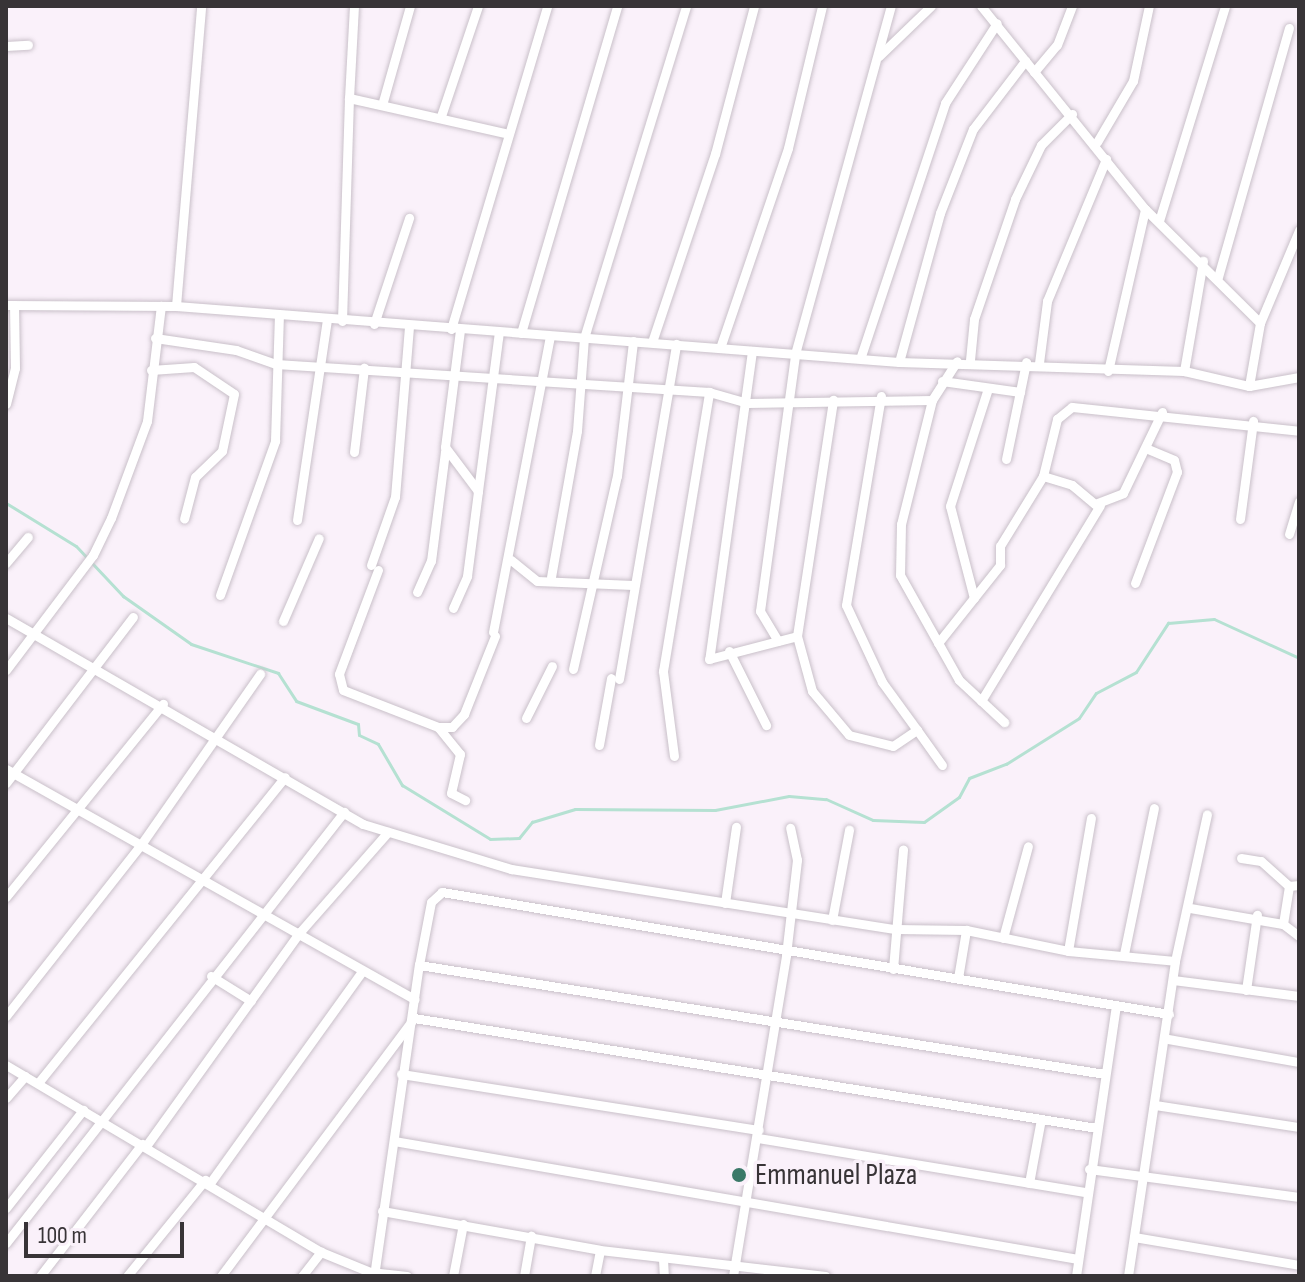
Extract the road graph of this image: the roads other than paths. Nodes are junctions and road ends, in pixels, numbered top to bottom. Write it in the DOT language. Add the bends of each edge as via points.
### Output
graph roads {
  1 [pos="201,6"];
  2 [pos="354,6"];
  3 [pos="410,6"];
  4 [pos="478,6"];
  5 [pos="547,6"];
  6 [pos="617,6"];
  7 [pos="686,6"];
  8 [pos="754,6"];
  9 [pos="822,6"];
  10 [pos="891,6"];
  11 [pos="931,6"];
  12 [pos="981,6"];
  13 [pos="1000,6"];
  14 [pos="1072,6"];
  15 [pos="1149,6"];
  16 [pos="1225,6"];
  17 [pos="989,15"];
  18 [pos="997,23"];
  19 [pos="1289,28"];
  20 [pos="28,45"];
  21 [pos="6,46"];
  22 [pos="879,56"];
  23 [pos="1025,61"];
  24 [pos="1034,72"];
  25 [pos="349,98"];
  26 [pos="382,105"];
  27 [pos="1072,114"];
  28 [pos="441,116"];
  29 [pos="504,133"];
  30 [pos="1097,142"];
  31 [pos="1106,159"];
  32 [pos="1145,209"];
  33 [pos="409,218"];
  34 [pos="1159,221"];
  35 [pos="1299,230"];
  36 [pos="1294,253"];
  37 [pos="1203,261"];
  38 [pos="1218,277"];
  39 [pos="10,305"];
  40 [pos="161,306"];
  41 [pos="176,306"];
  42 [pos="279,316"];
  43 [pos="327,320"];
  44 [pos="342,321"];
  45 [pos="1260,323"];
  46 [pos="374,324"];
  47 [pos="409,326"];
  48 [pos="456,329"];
  49 [pos="499,332"];
  50 [pos="521,333"];
  51 [pos="550,336"];
  52 [pos="155,338"];
  53 [pos="584,338"];
  54 [pos="633,341"];
  55 [pos="652,342"];
  56 [pos="676,344"];
  57 [pos="720,348"];
  58 [pos="752,351"];
  59 [pos="795,354"];
  60 [pos="861,356"];
  61 [pos="970,360"];
  62 [pos="957,361"];
  63 [pos="899,362"];
  64 [pos="1026,362"];
  65 [pos="1039,363"];
  66 [pos="276,364"];
  67 [pos="322,365"];
  68 [pos="364,368"];
  69 [pos="151,370"];
  70 [pos="405,371"];
  71 [pos="1108,371"];
  72 [pos="1184,371"];
  73 [pos="453,374"];
  74 [pos="1299,377"];
  75 [pos="493,378"];
  76 [pos="942,381"];
  77 [pos="541,383"];
  78 [pos="582,386"];
  79 [pos="627,386"];
  80 [pos="1249,386"];
  81 [pos="988,388"];
  82 [pos="709,392"];
  83 [pos="1020,392"];
  84 [pos="665,394"];
  85 [pos="881,396"];
  86 [pos="833,400"];
  87 [pos="932,400"];
  88 [pos="747,403"];
  89 [pos="789,403"];
  90 [pos="6,404"];
  91 [pos="1162,412"];
  92 [pos="1253,421"];
  93 [pos="1299,431"];
  94 [pos="445,447"];
  95 [pos="1146,448"];
  96 [pos="354,452"];
  97 [pos="1006,459"];
  98 [pos="1043,476"];
  99 [pos="478,491"];
  100 [pos="1299,501"];
  101 [pos="1100,505"];
  102 [pos="184,519"];
  103 [pos="1240,519"];
  104 [pos="297,520"];
  105 [pos="1289,534"];
  106 [pos="28,537"];
  107 [pos="319,538"];
  108 [pos="511,560"];
  109 [pos="6,563"];
  110 [pos="551,577"];
  111 [pos="593,583"];
  112 [pos="1135,583"];
  113 [pos="633,585"];
  114 [pos="417,592"];
  115 [pos="220,595"];
  116 [pos="974,598"];
  117 [pos="453,608"];
  118 [pos="133,617"];
  119 [pos="6,618"];
  120 [pos="283,621"];
  121 [pos="34,635"];
  122 [pos="797,636"];
  123 [pos="778,641"];
  124 [pos="938,643"];
  125 [pos="729,651"];
  126 [pos="552,666"];
  127 [pos="98,669"];
  128 [pos="573,669"];
  129 [pos="6,670"];
  130 [pos="260,674"];
  131 [pos="981,701"];
  132 [pos="163,704"];
  133 [pos="526,718"];
  134 [pos="1004,722"];
  135 [pos="766,725"];
  136 [pos="438,727"];
  137 [pos="917,730"];
  138 [pos="220,737"];
  139 [pos="599,745"];
  140 [pos="674,756"];
  141 [pos="942,765"];
  142 [pos="10,770"];
  143 [pos="285,777"];
  144 [pos="6,783"];
  145 [pos="465,800"];
  146 [pos="1154,808"];
  147 [pos="78,810"];
  148 [pos="344,812"];
  149 [pos="1207,814"];
  150 [pos="1091,818"];
  151 [pos="736,827"];
  152 [pos="790,828"];
  153 [pos="849,830"];
  154 [pos="388,832"];
  155 [pos="140,846"];
  156 [pos="1028,846"];
  157 [pos="903,849"];
  158 [pos="1241,858"];
  159 [pos="200,879"];
  160 [pos="1294,886"];
  161 [pos="6,897"];
  162 [pos="725,903"];
  163 [pos="1190,908"];
  164 [pos="786,912"];
  165 [pos="260,913"];
  166 [pos="1257,915"];
  167 [pos="832,920"];
  168 [pos="1283,924"];
  169 [pos="896,929"];
  170 [pos="966,930"];
  171 [pos="300,932"];
  172 [pos="1299,936"];
  173 [pos="1003,938"];
  174 [pos="1068,951"];
  175 [pos="1124,954"];
  176 [pos="786,955"];
  177 [pos="1175,961"];
  178 [pos="419,965"];
  179 [pos="893,969"];
  180 [pos="361,973"];
  181 [pos="211,976"];
  182 [pos="958,978"];
  183 [pos="1173,980"];
  184 [pos="1246,990"];
  185 [pos="1299,996"];
  186 [pos="415,999"];
  187 [pos="251,1001"];
  188 [pos="1116,1005"];
  189 [pos="1169,1014"];
  190 [pos="6,1016"];
  191 [pos="414,1018"];
  192 [pos="772,1021"];
  193 [pos="1168,1039"];
  194 [pos="1299,1062"];
  195 [pos="6,1065"];
  196 [pos="401,1074"];
  197 [pos="1105,1074"];
  198 [pos="25,1076"];
  199 [pos="761,1077"];
  200 [pos="38,1083"];
  201 [pos="6,1098"];
  202 [pos="1155,1105"];
  203 [pos="83,1110"];
  204 [pos="1041,1119"];
  205 [pos="105,1122"];
  206 [pos="1299,1127"];
  207 [pos="1097,1128"];
  208 [pos="758,1134"];
  209 [pos="394,1141"];
  210 [pos="144,1145"];
  211 [pos="1089,1169"];
  212 [pos="1144,1173"];
  213 [pos="208,1181"];
  214 [pos="1029,1183"];
  215 [pos="1085,1192"];
  216 [pos="1299,1197"];
  217 [pos="749,1206"];
  218 [pos="6,1208"];
  219 [pos="382,1211"];
  220 [pos="271,1216"];
  221 [pos="463,1224"];
  222 [pos="531,1236"];
  223 [pos="1134,1237"];
  224 [pos="6,1243"];
  225 [pos="600,1250"];
  226 [pos="321,1252"];
  227 [pos="663,1259"];
  228 [pos="1078,1259"];
  229 [pos="736,1264"];
  230 [pos="1299,1265"];
  231 [pos="372,1274"];
  232 [pos="40,1276"];
  233 [pos="127,1276"];
  234 [pos="221,1276"];
  235 [pos="302,1276"];
  236 [pos="407,1276"];
  237 [pos="453,1276"];
  238 [pos="524,1276"];
  239 [pos="595,1276"];
  240 [pos="664,1276"];
  241 [pos="733,1276"];
  242 [pos="826,1276"];
  243 [pos="1076,1276"];
  244 [pos="1128,1276"];
  1 -- 41 [label="street"];
  2 -- 25 [label="street"];
  3 -- 26 [label="street"];
  4 -- 28 [label="street"];
  5 -- 29 [label="street"];
  6 -- 50 [label="street"];
  7 -- 53 [label="street"];
  8 -- 55 [label="street" via="715,154"];
  9 -- 57 [label="street" via="788,148"];
  10 -- 22 [label="street"];
  11 -- 22 [label="street"];
  12 -- 17 [label="street"];
  13 -- 17 [label="street"];
  14 -- 24 [label="street" via="1057,45"];
  15 -- 30 [label="street" via="1133,81"];
  16 -- 34 [label="street"];
  17 -- 18 [label="street"];
  18 -- 23 [label="street"];
  18 -- 60 [label="street" via="945,103"];
  19 -- 38 [label="street"];
  20 -- 21 [label="street"];
  22 -- 59 [label="street"];
  23 -- 24 [label="street"];
  23 -- 63 [label="street" via="973,129 940,213"];
  24 -- 27 [label="street"];
  25 -- 26 [label="street"];
  25 -- 44 [label="street"];
  26 -- 28 [label="street"];
  27 -- 30 [label="street"];
  27 -- 61 [label="street" via="1041,145 1015,199 974,319"];
  28 -- 29 [label="street"];
  29 -- 48 [label="street"];
  30 -- 31 [label="street"];
  31 -- 32 [label="street"];
  31 -- 65 [label="street" via="1047,301"];
  32 -- 34 [label="street"];
  32 -- 71 [label="street"];
  33 -- 46 [label="street"];
  34 -- 37 [label="street"];
  35 -- 36 [label="street"];
  36 -- 45 [label="street"];
  37 -- 38 [label="street"];
  37 -- 72 [label="street"];
  38 -- 45 [label="street"];
  39 -- 40 [label="street"];
  39 -- 90 [label="street" via="15,368"];
  40 -- 41 [label="street"];
  40 -- 52 [label="street"];
  41 -- 42 [label="street"];
  42 -- 43 [label="street"];
  42 -- 66 [label="street"];
  43 -- 44 [label="street"];
  43 -- 67 [label="street"];
  44 -- 46 [label="street"];
  45 -- 80 [label="street"];
  46 -- 47 [label="street"];
  47 -- 48 [label="street"];
  47 -- 70 [label="street"];
  48 -- 49 [label="street"];
  48 -- 73 [label="street"];
  49 -- 50 [label="street"];
  49 -- 75 [label="street"];
  50 -- 51 [label="street"];
  51 -- 53 [label="street"];
  51 -- 77 [label="street"];
  52 -- 66 [label="street" via="236,350"];
  52 -- 69 [label="street"];
  53 -- 54 [label="street"];
  53 -- 78 [label="street"];
  54 -- 55 [label="street"];
  54 -- 79 [label="street"];
  55 -- 56 [label="street"];
  56 -- 57 [label="street"];
  56 -- 84 [label="street"];
  57 -- 58 [label="street"];
  58 -- 59 [label="street"];
  58 -- 88 [label="street"];
  59 -- 60 [label="street"];
  59 -- 89 [label="street"];
  60 -- 63 [label="street"];
  61 -- 62 [label="street"];
  61 -- 64 [label="street"];
  62 -- 63 [label="street"];
  62 -- 76 [label="street"];
  64 -- 65 [label="street"];
  64 -- 83 [label="street"];
  65 -- 71 [label="street"];
  66 -- 67 [label="street"];
  66 -- 115 [label="street" via="275,441"];
  67 -- 68 [label="street"];
  67 -- 104 [label="street"];
  68 -- 70 [label="street"];
  68 -- 96 [label="street"];
  69 -- 102 [label="street" via="194,367 234,394 222,451 195,477"];
  69 -- 121 [label="street" via="147,421 93,555"];
  70 -- 73 [label="street"];
  70 -- 136 [label="street" via="395,497 339,674 351,696"];
  71 -- 72 [label="street"];
  72 -- 80 [label="street"];
  73 -- 75 [label="street"];
  73 -- 94 [label="street"];
  74 -- 80 [label="street"];
  75 -- 77 [label="street"];
  75 -- 99 [label="street"];
  76 -- 81 [label="street"];
  76 -- 87 [label="street"];
  77 -- 78 [label="street"];
  77 -- 108 [label="street"];
  78 -- 79 [label="street"];
  78 -- 110 [label="street"];
  79 -- 84 [label="street"];
  79 -- 111 [label="street"];
  81 -- 83 [label="street"];
  81 -- 116 [label="street" via="950,506"];
  82 -- 84 [label="street"];
  82 -- 88 [label="street"];
  82 -- 140 [label="street" via="663,671"];
  83 -- 97 [label="street"];
  84 -- 113 [label="street"];
  85 -- 86 [label="street"];
  85 -- 87 [label="street"];
  85 -- 137 [label="street" via="846,605 882,682"];
  86 -- 89 [label="street"];
  86 -- 122 [label="street"];
  87 -- 124 [label="street" via="899,553 912,605"];
  88 -- 89 [label="street"];
  88 -- 125 [label="street" via="709,659"];
  89 -- 123 [label="street" via="760,611"];
  91 -- 92 [label="street"];
  91 -- 95 [label="street"];
  91 -- 98 [label="street" via="1072,407 1057,419"];
  92 -- 93 [label="street"];
  92 -- 103 [label="street"];
  94 -- 99 [label="street"];
  94 -- 114 [label="street" via="431,561"];
  95 -- 101 [label="street" via="1128,487"];
  95 -- 112 [label="street" via="1174,460 1177,472"];
  98 -- 101 [label="street"];
  98 -- 116 [label="street" via="1000,546 1000,565"];
  99 -- 117 [label="street" via="467,576"];
  100 -- 105 [label="street"];
  101 -- 131 [label="street"];
  106 -- 109 [label="street"];
  107 -- 120 [label="street"];
  108 -- 110 [label="street" via="537,581"];
  108 -- 136 [label="street" via="494,634 464,714 452,727"];
  110 -- 111 [label="street"];
  111 -- 113 [label="street"];
  111 -- 128 [label="street"];
  113 -- 139 [label="street"];
  116 -- 124 [label="street"];
  118 -- 127 [label="street"];
  119 -- 121 [label="street"];
  121 -- 127 [label="street"];
  121 -- 129 [label="street"];
  122 -- 123 [label="street"];
  122 -- 137 [label="street" via="812,691 849,735 893,746"];
  123 -- 125 [label="street"];
  124 -- 131 [label="street"];
  125 -- 135 [label="street"];
  126 -- 133 [label="street"];
  127 -- 132 [label="street"];
  127 -- 142 [label="street"];
  130 -- 138 [label="street"];
  131 -- 134 [label="street"];
  132 -- 138 [label="street"];
  132 -- 147 [label="street"];
  136 -- 145 [label="street" via="460,754 451,793"];
  137 -- 141 [label="street"];
  138 -- 143 [label="street"];
  138 -- 155 [label="street"];
  142 -- 144 [label="street"];
  142 -- 147 [label="street"];
  143 -- 148 [label="street"];
  143 -- 159 [label="street"];
  146 -- 175 [label="street"];
  147 -- 155 [label="street"];
  147 -- 161 [label="street"];
  148 -- 154 [label="street"];
  148 -- 165 [label="street"];
  149 -- 163 [label="street"];
  150 -- 174 [label="street"];
  151 -- 162 [label="street"];
  152 -- 164 [label="street" via="797,860"];
  153 -- 167 [label="street"];
  154 -- 162 [label="street" via="511,869"];
  154 -- 171 [label="street"];
  155 -- 159 [label="street"];
  155 -- 190 [label="street"];
  156 -- 173 [label="street"];
  157 -- 169 [label="street"];
  158 -- 160 [label="street" via="1261,861"];
  159 -- 165 [label="street"];
  159 -- 200 [label="street"];
  160 -- 168 [label="street"];
  162 -- 164 [label="street"];
  163 -- 166 [label="street"];
  163 -- 177 [label="street"];
  164 -- 167 [label="street"];
  164 -- 176 [label="street"];
  165 -- 171 [label="street"];
  165 -- 181 [label="street"];
  166 -- 168 [label="street"];
  166 -- 184 [label="street"];
  167 -- 169 [label="street"];
  168 -- 172 [label="street"];
  169 -- 170 [label="street"];
  169 -- 179 [label="street"];
  170 -- 173 [label="street"];
  170 -- 182 [label="street"];
  171 -- 180 [label="street"];
  171 -- 187 [label="street"];
  173 -- 174 [label="street"];
  174 -- 175 [label="street"];
  175 -- 177 [label="street"];
  176 -- 178 [label="street" via="447,892 431,902"];
  176 -- 179 [label="street"];
  176 -- 192 [label="street"];
  177 -- 183 [label="street"];
  178 -- 186 [label="street"];
  178 -- 192 [label="street"];
  179 -- 182 [label="street"];
  180 -- 186 [label="street"];
  180 -- 213 [label="street"];
  181 -- 187 [label="street"];
  181 -- 205 [label="street"];
  182 -- 188 [label="street"];
  183 -- 184 [label="street"];
  183 -- 189 [label="street"];
  184 -- 185 [label="street"];
  186 -- 191 [label="street"];
  187 -- 210 [label="street"];
  188 -- 189 [label="street"];
  188 -- 197 [label="street"];
  189 -- 193 [label="street"];
  191 -- 196 [label="street"];
  191 -- 199 [label="street"];
  191 -- 220 [label="street"];
  192 -- 197 [label="street"];
  192 -- 199 [label="street"];
  193 -- 194 [label="street"];
  193 -- 202 [label="street"];
  195 -- 198 [label="street"];
  196 -- 208 [label="street"];
  196 -- 209 [label="street"];
  197 -- 207 [label="street"];
  198 -- 200 [label="street"];
  198 -- 201 [label="street"];
  199 -- 204 [label="street"];
  199 -- 208 [label="street"];
  200 -- 203 [label="street"];
  202 -- 206 [label="street"];
  202 -- 212 [label="street"];
  203 -- 205 [label="street"];
  203 -- 218 [label="street"];
  204 -- 207 [label="street"];
  204 -- 214 [label="street"];
  205 -- 210 [label="street"];
  205 -- 224 [label="street"];
  207 -- 211 [label="street"];
  208 -- 214 [label="street"];
  208 -- 217 [label="street"];
  209 -- 217 [label="street"];
  209 -- 219 [label="street"];
  210 -- 213 [label="street"];
  210 -- 232 [label="street"];
  211 -- 212 [label="street"];
  211 -- 215 [label="street"];
  212 -- 216 [label="street"];
  212 -- 223 [label="street"];
  213 -- 220 [label="street"];
  213 -- 233 [label="street"];
  214 -- 215 [label="street"];
  215 -- 228 [label="street"];
  217 -- 228 [label="street"];
  217 -- 229 [label="street"];
  219 -- 221 [label="street"];
  219 -- 231 [label="street"];
  220 -- 226 [label="street"];
  220 -- 234 [label="street"];
  221 -- 222 [label="street"];
  221 -- 237 [label="street"];
  222 -- 225 [label="street"];
  222 -- 238 [label="street"];
  223 -- 230 [label="street"];
  223 -- 244 [label="street"];
  225 -- 227 [label="street"];
  225 -- 239 [label="street"];
  226 -- 231 [label="street"];
  226 -- 235 [label="street"];
  227 -- 229 [label="street"];
  227 -- 240 [label="street"];
  228 -- 243 [label="street"];
  229 -- 241 [label="street"];
  229 -- 242 [label="street"];
  231 -- 236 [label="street"];
}
